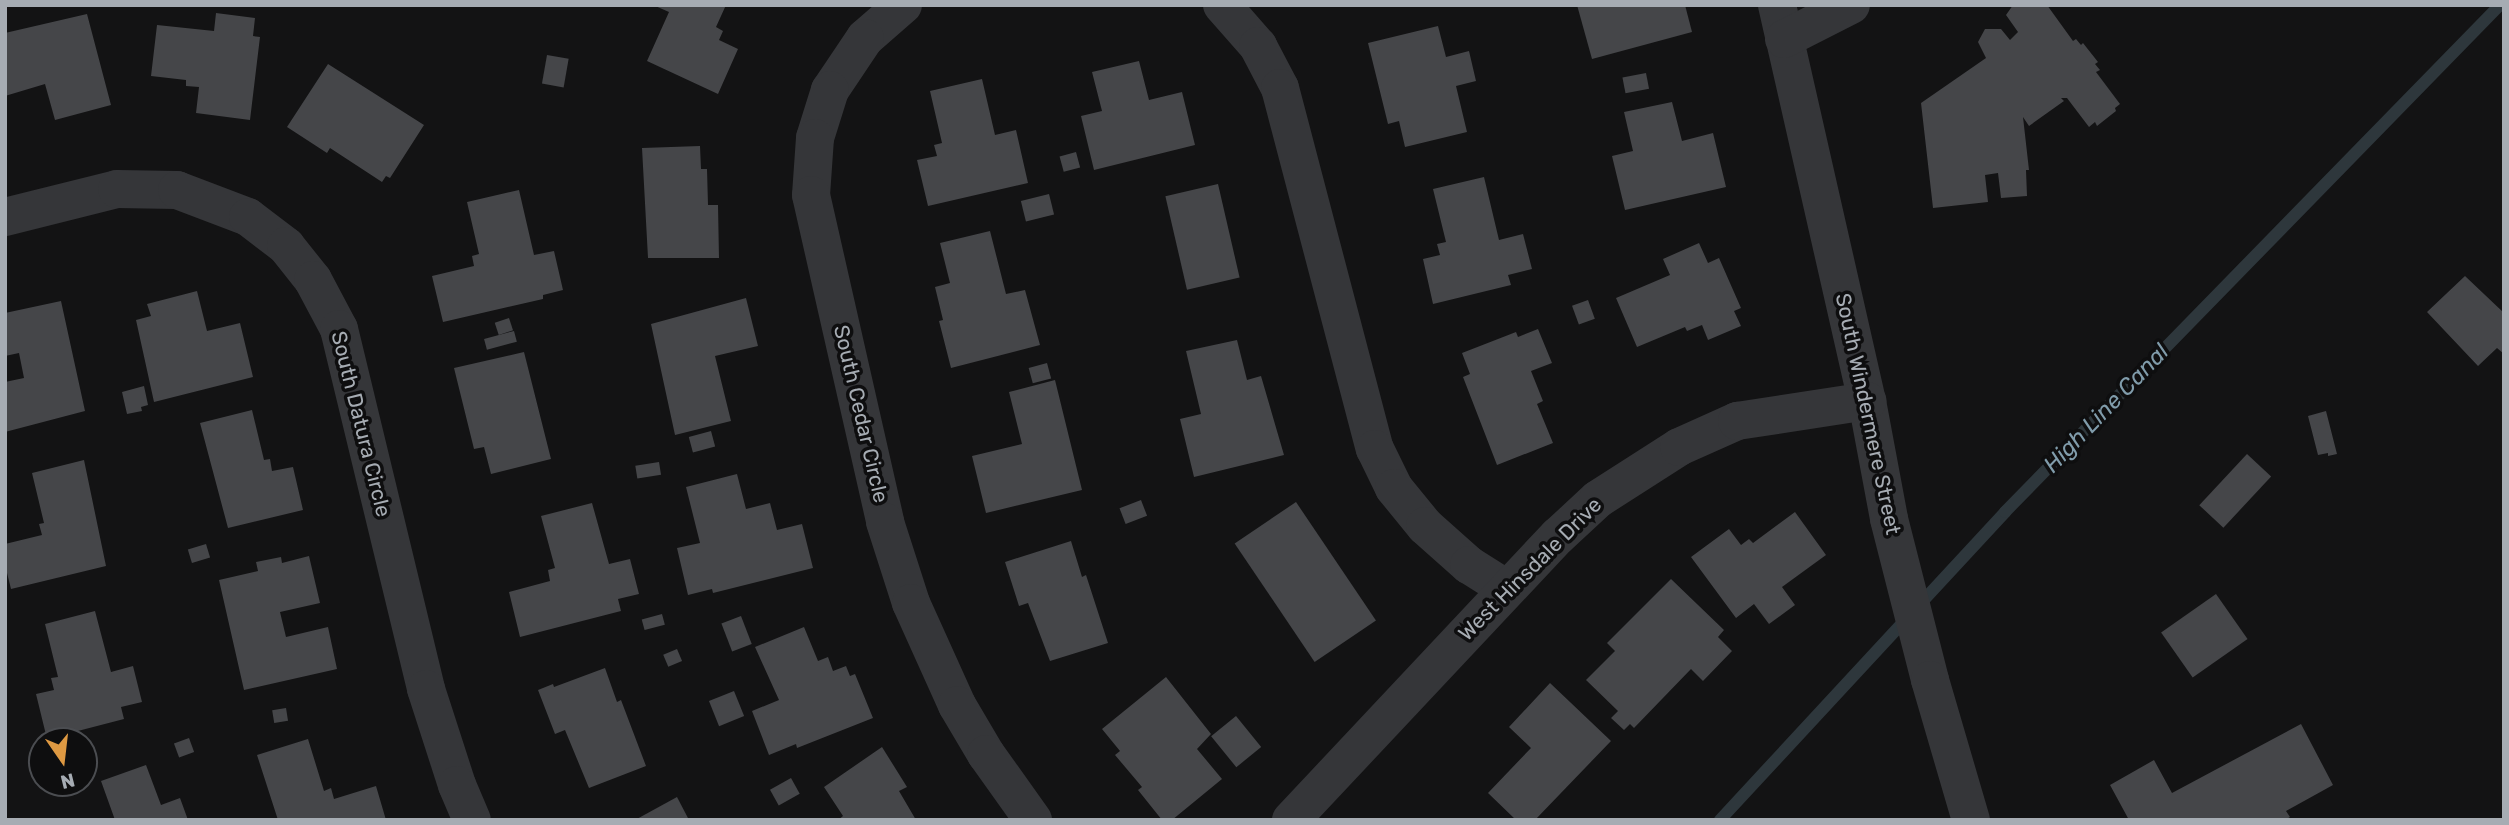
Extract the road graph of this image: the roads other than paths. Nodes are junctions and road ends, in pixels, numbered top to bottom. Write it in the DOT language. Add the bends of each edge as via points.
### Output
graph roads {
  1 [pos="902,5"];
  2 [pos="1222,5"];
  3 [pos="1851,5"];
  4 [pos="1780,22"];
  5 [pos="5,217"];
  6 [pos="1867,401"];
  7 [pos="1507,589"];
  8 [pos="472,820"];
  9 [pos="1033,820"];
  10 [pos="1291,820"];
  11 [pos="1971,820"];
  1 -- 9 [label="street, South Cedar Circle" via="865,38 830,90 815,138 811,195 885,522 911,603 957,705"];
  2 -- 7 [label="street" via="1258,46 1280,88 1374,449 1394,488 1425,526 1469,565"];
  3 -- 4 [label="street"];
  4 -- 6 [label="street, South Windermere Street"];
  5 -- 8 [label="street, South Datura Circle" via="117,189 177,190 248,217 286,246 313,280 339,329 426,689"];
  6 -- 7 [label="street, West Hinsdale Drive" via="1737,421 1679,447 1598,499"];
  6 -- 11 [label="street, South Windermere Street" via="1889,519"];
  7 -- 10 [label="street, West Hinsdale Drive"];
}
